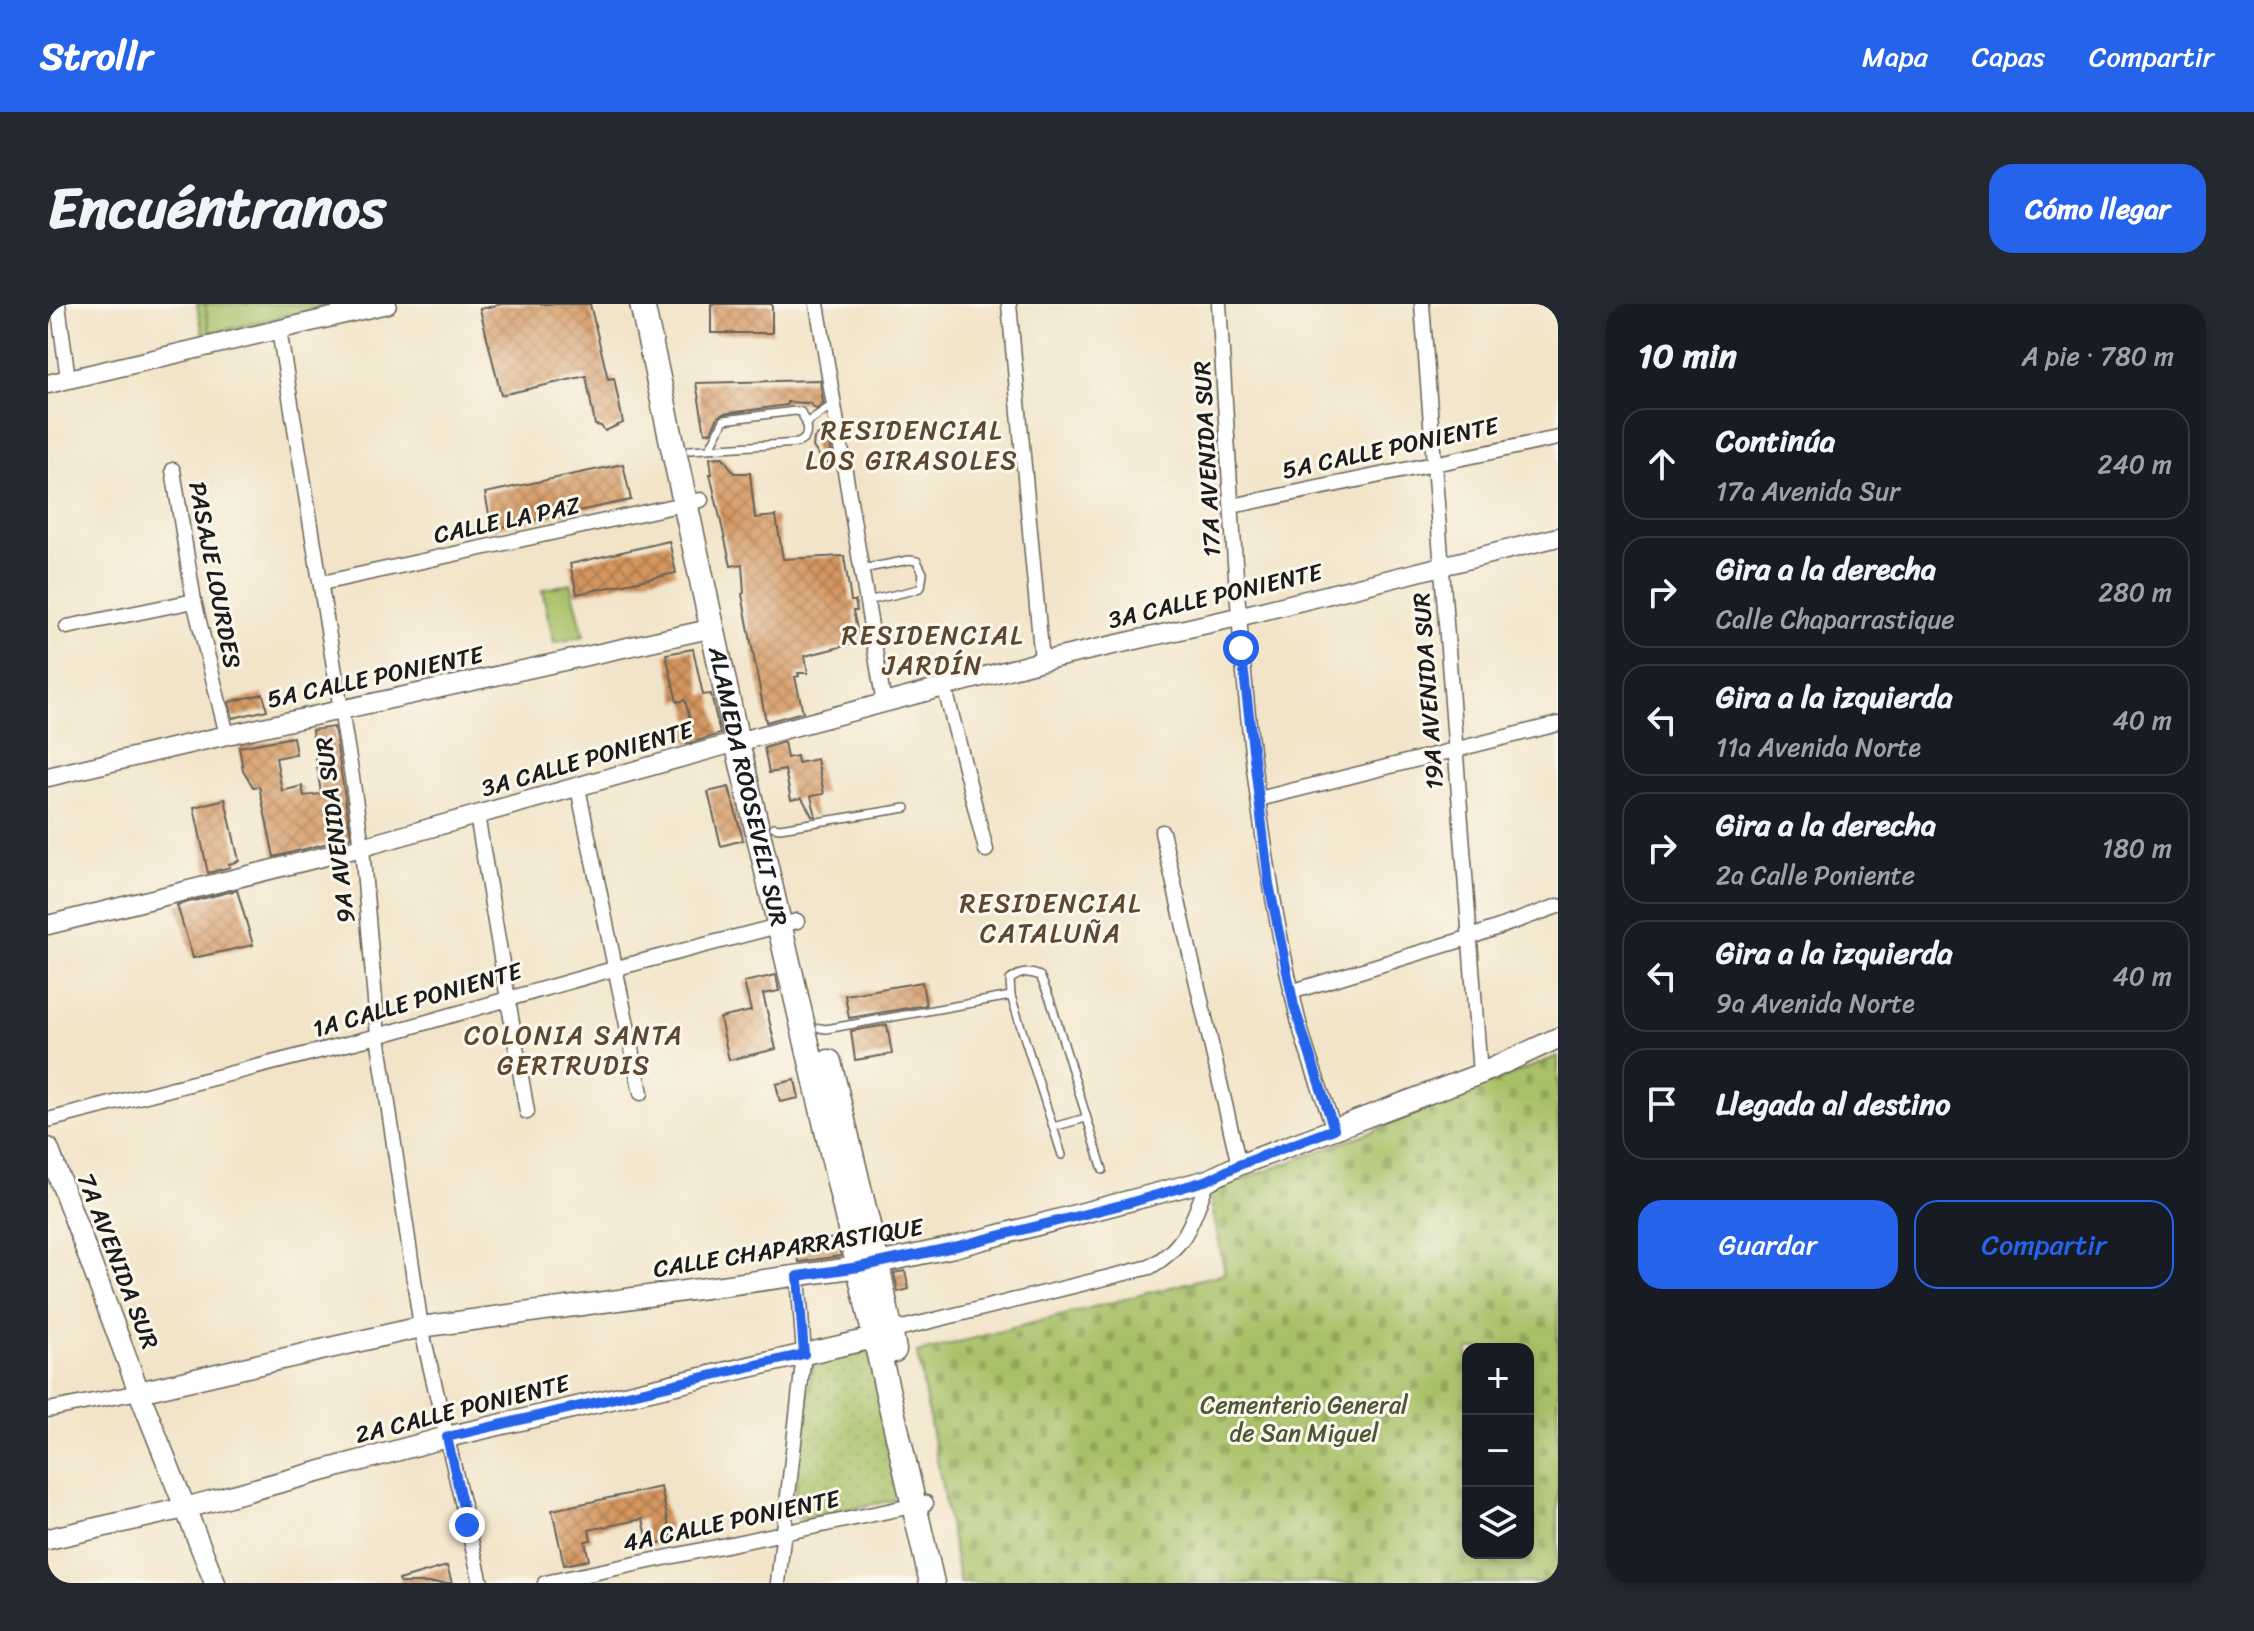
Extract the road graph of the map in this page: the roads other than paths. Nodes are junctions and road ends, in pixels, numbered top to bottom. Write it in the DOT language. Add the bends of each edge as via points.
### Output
graph roads {
  1 [pos="58,304"];
  2 [pos="387,304"];
  3 [pos="642,304"];
  4 [pos="659,304"];
  5 [pos="817,304"];
  6 [pos="1009,304"];
  7 [pos="1219,304"];
  8 [pos="1422,304"];
  9 [pos="279,330"];
  10 [pos="68,379"];
  11 [pos="48,384"];
  12 [pos="834,404"];
  13 [pos="806,423"];
  14 [pos="1558,438"];
  15 [pos="700,449"];
  16 [pos="1434,462"];
  17 [pos="173,470"];
  18 [pos="693,502"];
  19 [pos="1232,506"];
  20 [pos="1558,537"];
  21 [pos="1440,565"];
  22 [pos="862,569"];
  23 [pos="322,583"];
  24 [pos="194,601"];
  25 [pos="867,601"];
  26 [pos="1238,617"];
  27 [pos="67,627"];
  28 [pos="714,628"];
  29 [pos="1042,661"];
  30 [pos="945,689"];
  31 [pos="884,704"];
  32 [pos="343,709"];
  33 [pos="1558,724"];
  34 [pos="227,735"];
  35 [pos="745,740"];
  36 [pos="1455,752"];
  37 [pos="48,777"];
  38 [pos="578,788"];
  39 [pos="1259,799"];
  40 [pos="906,808"];
  41 [pos="477,815"];
  42 [pos="774,827"];
  43 [pos="1162,832"];
  44 [pos="362,847"];
  45 [pos="986,850"];
  46 [pos="1558,906"];
  47 [pos="789,923"];
  48 [pos="48,925"];
  49 [pos="1468,938"];
  50 [pos="617,968"];
  51 [pos="1291,992"];
  52 [pos="1011,996"];
  53 [pos="507,998"];
  54 [pos="820,1028"];
  55 [pos="378,1036"];
  56 [pos="1558,1038"];
  57 [pos="1480,1074"];
  58 [pos="641,1093"];
  59 [pos="527,1112"];
  60 [pos="1086,1118"];
  61 [pos="48,1120"];
  62 [pos="1053,1127"];
  63 [pos="1334,1129"];
  64 [pos="48,1148"];
  65 [pos="1062,1155"];
  66 [pos="1239,1165"];
  67 [pos="1103,1170"];
  68 [pos="1208,1180"];
  69 [pos="868,1265"];
  70 [pos="798,1276"];
  71 [pos="421,1327"];
  72 [pos="885,1334"];
  73 [pos="804,1354"];
  74 [pos="139,1392"];
  75 [pos="48,1410"];
  76 [pos="447,1437"];
  77 [pos="921,1504"];
  78 [pos="185,1508"];
  79 [pos="782,1533"];
  80 [pos="48,1539"];
  81 [pos="215,1583"];
  82 [pos="481,1583"];
  83 [pos="545,1583"];
  84 [pos="778,1583"];
  85 [pos="932,1583"];
  86 [pos="945,1583"];
  1 -- 10 [label="street"];
  2 -- 9 [label="street"];
  3 -- 18 [label="highway, ALAMEDA ROOSEVELT SUR"];
  4 -- 15 [label="highway, ALAMEDA ROOSEVELT SUR"];
  5 -- 12 [label="street"];
  6 -- 29 [label="street"];
  7 -- 19 [label="street, 17A AVENIDA SUR"];
  8 -- 16 [label="street, 19A AVENIDA SUR"];
  9 -- 10 [label="street"];
  9 -- 23 [label="street, 9A AVENIDA SUR"];
  10 -- 11 [label="street"];
  12 -- 13 [label="lane"];
  12 -- 22 [label="street"];
  13 -- 15 [label="lane" via="805,440 798,443"];
  13 -- 15 [label="lane" via="795,411 724,420"];
  14 -- 16 [label="street, 5A CALLE PONIENTE"];
  15 -- 18 [label="highway, ALAMEDA ROOSEVELT SUR"];
  16 -- 19 [label="street, 5A CALLE PONIENTE"];
  16 -- 21 [label="street, 19A AVENIDA SUR"];
  17 -- 24 [label="street, PASAJE LOURDES"];
  18 -- 23 [label="street, CALLE LA PAZ"];
  18 -- 28 [label="highway, ALAMEDA ROOSEVELT SUR"];
  18 -- 35 [label="highway, ALAMEDA ROOSEVELT SUR"];
  19 -- 26 [label="street, 17A AVENIDA SUR"];
  20 -- 21 [label="street, 3A CALLE PONIENTE"];
  21 -- 26 [label="street, 3A CALLE PONIENTE"];
  21 -- 36 [label="street, 19A AVENIDA SUR"];
  22 -- 25 [label="street"];
  22 -- 25 [label="lane" via="909,560 917,561 923,573 921,587 915,590"];
  23 -- 32 [label="street, 9A AVENIDA SUR"];
  24 -- 27 [label="street"];
  24 -- 34 [label="street, PASAJE LOURDES"];
  25 -- 31 [label="street"];
  26 -- 29 [label="street, 3A CALLE PONIENTE"];
  26 -- 39 [label="street, 17A AVENIDA SUR"];
  28 -- 32 [label="street, 5A CALLE PONIENTE"];
  28 -- 35 [label="highway, ALAMEDA ROOSEVELT SUR"];
  29 -- 30 [label="street, 3A CALLE PONIENTE"];
  30 -- 31 [label="street, 3A CALLE PONIENTE"];
  30 -- 45 [label="street"];
  31 -- 35 [label="street, 3A CALLE PONIENTE"];
  32 -- 34 [label="street, 5A CALLE PONIENTE"];
  32 -- 44 [label="street, 9A AVENIDA SUR"];
  33 -- 36 [label="street"];
  34 -- 37 [label="street, 5A CALLE PONIENTE"];
  35 -- 38 [label="street, 3A CALLE PONIENTE"];
  35 -- 42 [label="highway, ALAMEDA ROOSEVELT SUR"];
  35 -- 47 [label="highway, ALAMEDA ROOSEVELT SUR"];
  36 -- 39 [label="street"];
  36 -- 49 [label="street, 19A AVENIDA SUR"];
  38 -- 41 [label="street, 3A CALLE PONIENTE"];
  38 -- 50 [label="street"];
  39 -- 51 [label="street, 17A AVENIDA SUR" via="1269,884"];
  40 -- 42 [label="lane"];
  41 -- 44 [label="street, 3A CALLE PONIENTE"];
  41 -- 53 [label="street"];
  42 -- 47 [label="highway, ALAMEDA ROOSEVELT SUR"];
  43 -- 66 [label="street"];
  44 -- 48 [label="street, 3A CALLE PONIENTE"];
  44 -- 55 [label="street, 9A AVENIDA SUR"];
  46 -- 49 [label="street"];
  47 -- 50 [label="street, 1A CALLE PONIENTE"];
  47 -- 54 [label="highway, ALAMEDA ROOSEVELT SUR"];
  47 -- 69 [label="highway, ALAMEDA ROOSEVELT SUR"];
  49 -- 51 [label="street"];
  49 -- 57 [label="street, 19A AVENIDA SUR"];
  50 -- 53 [label="street, 1A CALLE PONIENTE"];
  50 -- 58 [label="street"];
  51 -- 63 [label="street, 17A AVENIDA SUR"];
  52 -- 54 [label="lane"];
  52 -- 60 [label="lane" via="1010,980 1018,974 1040,976"];
  52 -- 62 [label="lane"];
  53 -- 55 [label="street, 1A CALLE PONIENTE"];
  53 -- 59 [label="street"];
  54 -- 69 [label="highway, ALAMEDA ROOSEVELT SUR"];
  55 -- 61 [label="street, 1A CALLE PONIENTE"];
  55 -- 71 [label="street, 9A AVENIDA SUR"];
  56 -- 57 [label="main road, CALLE CHAPARRASTIQUE"];
  57 -- 63 [label="main road, CALLE CHAPARRASTIQUE"];
  60 -- 62 [label="lane"];
  60 -- 67 [label="lane"];
  62 -- 65 [label="lane"];
  63 -- 66 [label="main road, CALLE CHAPARRASTIQUE"];
  64 -- 74 [label="main road, 7A AVENIDA SUR"];
  66 -- 68 [label="main road, CALLE CHAPARRASTIQUE"];
  68 -- 69 [label="main road, CALLE CHAPARRASTIQUE"];
  68 -- 72 [label="street, 2A CALLE PONIENTE" via="1184,1238 1150,1267"];
  69 -- 70 [label="main road, CALLE CHAPARRASTIQUE"];
  69 -- 72 [label="highway"];
  70 -- 71 [label="main road, CALLE CHAPARRASTIQUE"];
  70 -- 73 [label="street"];
  71 -- 74 [label="main road, CALLE CHAPARRASTIQUE"];
  71 -- 76 [label="street, 9A AVENIDA SUR"];
  72 -- 73 [label="main road, 2A CALLE PONIENTE"];
  72 -- 77 [label="highway"];
  73 -- 76 [label="main road, 2A CALLE PONIENTE"];
  73 -- 79 [label="street"];
  74 -- 75 [label="street, CALLE CHAPARRASTIQUE"];
  74 -- 78 [label="main road, 7A AVENIDA SUR"];
  76 -- 78 [label="main road, 2A CALLE PONIENTE"];
  76 -- 82 [label="street, 9A AVENIDA SUR"];
  77 -- 79 [label="street, 4A CALLE PONIENTE"];
  77 -- 85 [label="highway"];
  77 -- 86 [label="highway"];
  78 -- 80 [label="main road, 2A CALLE PONIENTE"];
  78 -- 81 [label="main road, 7A AVENIDA SUR"];
  79 -- 83 [label="street, 4A CALLE PONIENTE"];
  79 -- 84 [label="street"];
}
